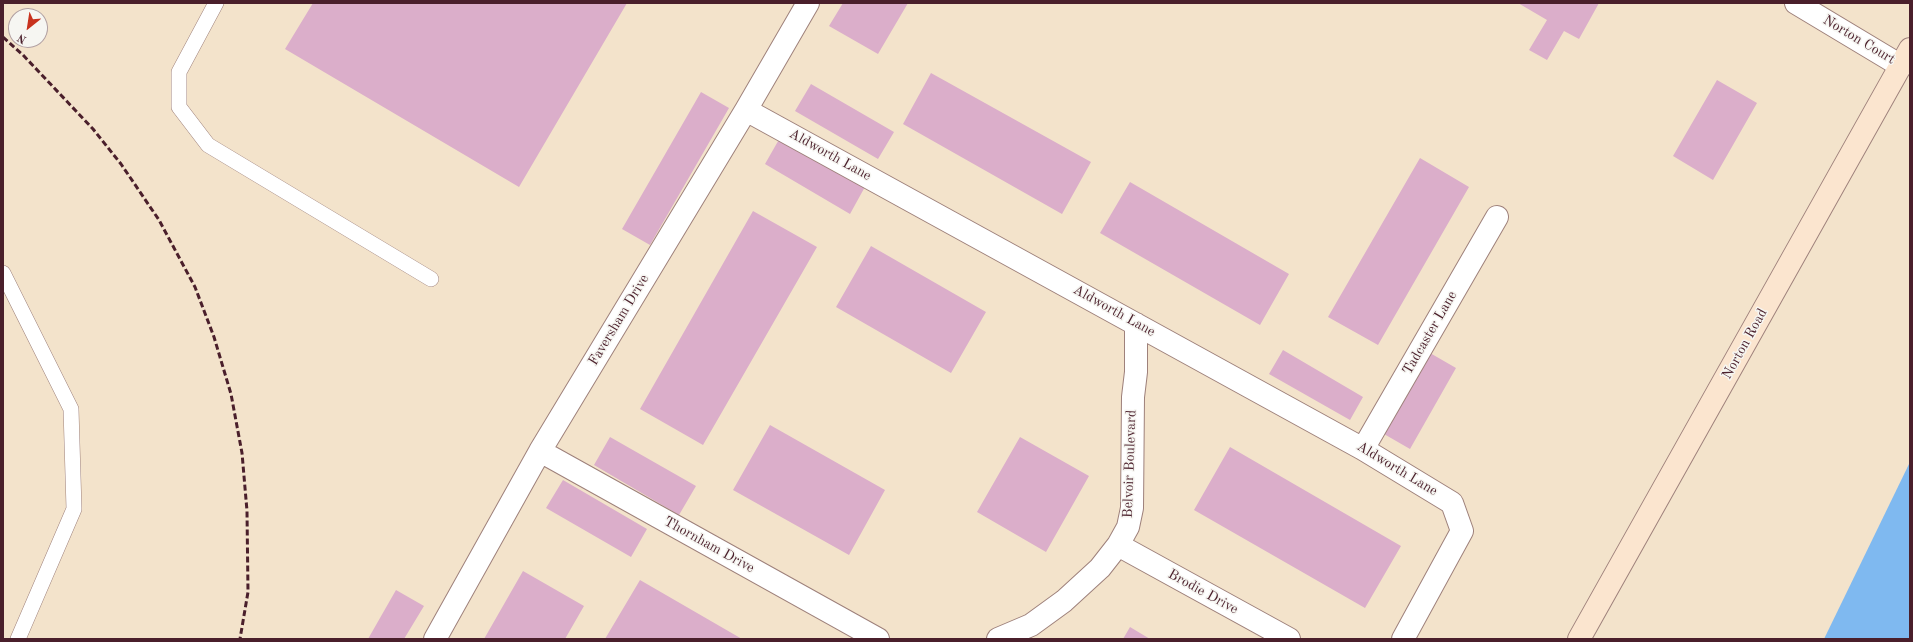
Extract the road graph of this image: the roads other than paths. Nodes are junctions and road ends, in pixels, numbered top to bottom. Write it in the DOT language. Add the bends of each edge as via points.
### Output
graph roads {
  1 [pos="216,3"];
  2 [pos="808,3"];
  3 [pos="1796,3"];
  4 [pos="1905,57"];
  5 [pos="746,110"];
  6 [pos="1497,218"];
  7 [pos="3,273"];
  8 [pos="431,279"];
  9 [pos="1136,324"];
  10 [pos="1363,449"];
  11 [pos="540,451"];
  12 [pos="1118,545"];
  13 [pos="18,639"];
  14 [pos="435,639"];
  15 [pos="878,639"];
  16 [pos="998,639"];
  17 [pos="1289,639"];
  18 [pos="1403,639"];
  19 [pos="1579,639"];
  1 -- 8 [label="lane" via="179,72 179,107 208,145"];
  2 -- 5 [label="street, Faversham Drive"];
  3 -- 4 [label="street, Norton Court"];
  4 -- 19 [label="main road, Norton Road"];
  5 -- 9 [label="street, Aldworth Lane"];
  5 -- 11 [label="street, Faversham Drive"];
  6 -- 10 [label="street, Tadcaster Lane"];
  7 -- 13 [label="lane" via="71,410 74,510"];
  9 -- 10 [label="street, Aldworth Lane"];
  9 -- 12 [label="street, Belvoir Boulevard" via="1132,508 1128,527"];
  10 -- 18 [label="street, Aldworth Lane" via="1452,502 1462,531"];
  11 -- 14 [label="street, Faversham Drive"];
  11 -- 15 [label="street, Thornham Drive"];
  12 -- 16 [label="street, Belvoir Boulevard" via="1100,568 1064,601 1031,625"];
  12 -- 17 [label="street, Brodie Drive"];
}
